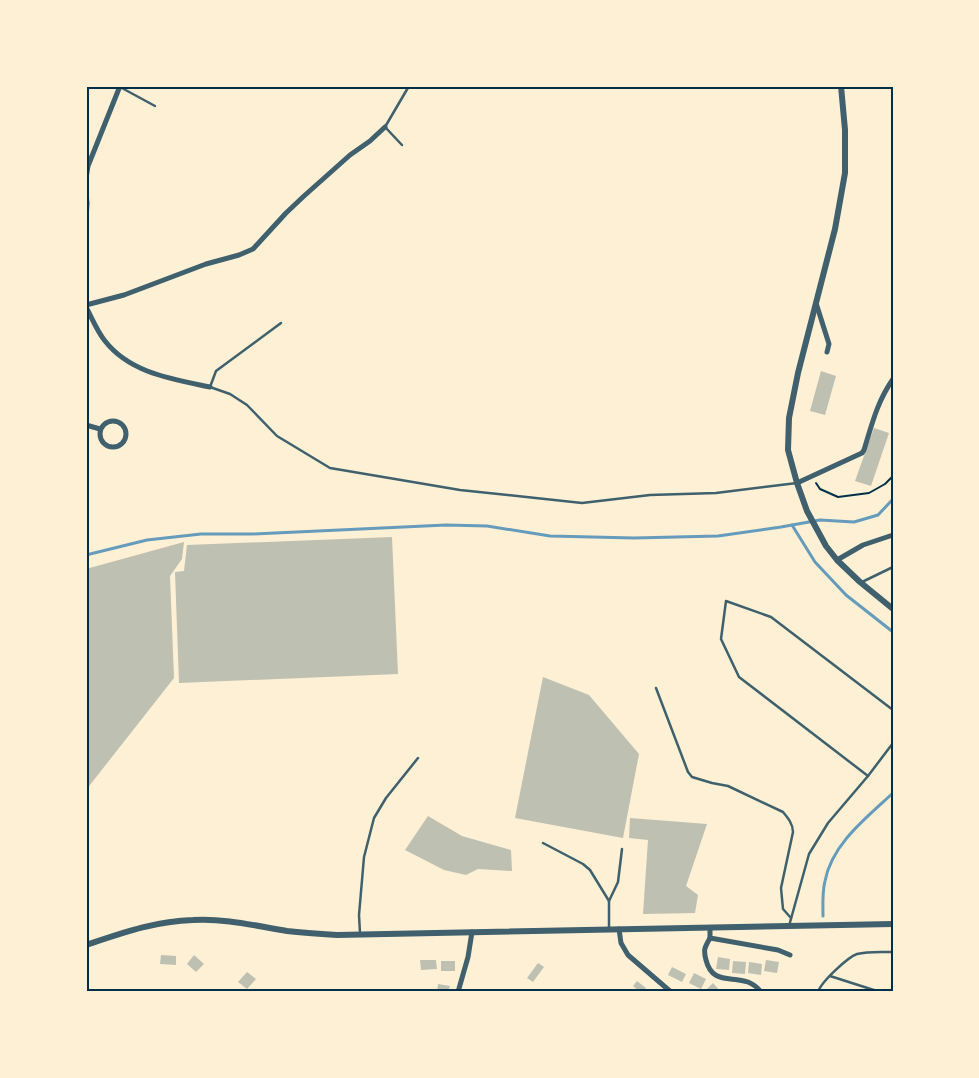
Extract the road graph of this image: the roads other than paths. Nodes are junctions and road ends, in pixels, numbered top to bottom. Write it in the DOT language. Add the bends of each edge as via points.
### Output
graph roads {
  1 [pos="409,86"];
  2 [pos="841,86"];
  3 [pos="120,87"];
  4 [pos="155,106"];
  5 [pos="385,127"];
  6 [pos="402,146"];
  7 [pos="86,178"];
  8 [pos="86,194"];
  9 [pos="86,219"];
  10 [pos="816,302"];
  11 [pos="86,306"];
  12 [pos="281,323"];
  13 [pos="827,352"];
  14 [pos="893,379"];
  15 [pos="210,388"];
  16 [pos="86,425"];
  17 [pos="100,429"];
  18 [pos="797,483"];
  19 [pos="893,535"];
  20 [pos="837,560"];
  21 [pos="893,567"];
  22 [pos="860,582"];
  23 [pos="893,609"];
  24 [pos="656,688"];
  25 [pos="893,710"];
  26 [pos="893,743"];
  27 [pos="418,758"];
  28 [pos="868,776"];
  29 [pos="542,843"];
  30 [pos="622,849"];
  31 [pos="609,901"];
  32 [pos="791,918"];
  33 [pos="893,924"];
  34 [pos="789,926"];
  35 [pos="710,928"];
  36 [pos="618,929"];
  37 [pos="609,930"];
  38 [pos="472,932"];
  39 [pos="360,934"];
  40 [pos="710,938"];
  41 [pos="86,945"];
  42 [pos="893,952"];
  43 [pos="790,955"];
  44 [pos="830,976"];
  45 [pos="817,991"];
  46 [pos="458,992"];
  47 [pos="671,992"];
  48 [pos="761,992"];
  49 [pos="880,992"];
  1 -- 5 [label="lane"];
  2 -- 10 [label="street" via="846,130 845,173 836,229"];
  3 -- 4 [label="lane"];
  3 -- 7 [label="street"];
  5 -- 6 [label="lane"];
  5 -- 11 [label="street" via="304,196 253,249"];
  8 -- 9 [label="street"];
  10 -- 13 [label="street" via="829,344"];
  10 -- 18 [label="street" via="789,418 788,450"];
  11 -- 15 [label="street" via="105,341 121,357 163,377"];
  12 -- 15 [label="lane" via="216,371"];
  14 -- 18 [label="street" via="877,406 862,453"];
  15 -- 18 [label="lane" via="230,394 247,405 277,436 330,468 460,490 582,503"];
  16 -- 17 [label="street"];
  17 -- 17 [label="street" via="111,420 120,422 126,437 121,445 108,446 100,437"];
  18 -- 20 [label="street" via="818,533"];
  19 -- 20 [label="street" via="863,544"];
  20 -- 22 [label="street"];
  21 -- 22 [label="lane"];
  22 -- 23 [label="street"];
  24 -- 32 [label="lane" via="692,777 728,786 783,812 789,819 793,832 782,888 784,909"];
  25 -- 28 [label="lane" via="771,617 726,601 721,639 739,678"];
  26 -- 28 [label="lane"];
  27 -- 39 [label="lane" via="374,818 364,857"];
  28 -- 32 [label="lane" via="828,823 809,854"];
  29 -- 31 [label="lane" via="590,870"];
  30 -- 31 [label="lane" via="618,882"];
  31 -- 37 [label="lane"];
  32 -- 34 [label="lane"];
  33 -- 34 [label="street"];
  34 -- 35 [label="street"];
  35 -- 36 [label="street"];
  35 -- 40 [label="street"];
  36 -- 37 [label="street"];
  36 -- 47 [label="street" via="620,943 628,955"];
  37 -- 38 [label="street"];
  38 -- 39 [label="street"];
  38 -- 46 [label="street"];
  39 -- 41 [label="street" via="307,933 239,922 195,920 142,927"];
  40 -- 43 [label="street"];
  40 -- 48 [label="street" via="704,951 715,976 748,982"];
  42 -- 44 [label="lane" via="856,954"];
  44 -- 45 [label="lane"];
  44 -- 49 [label="lane"];
}
